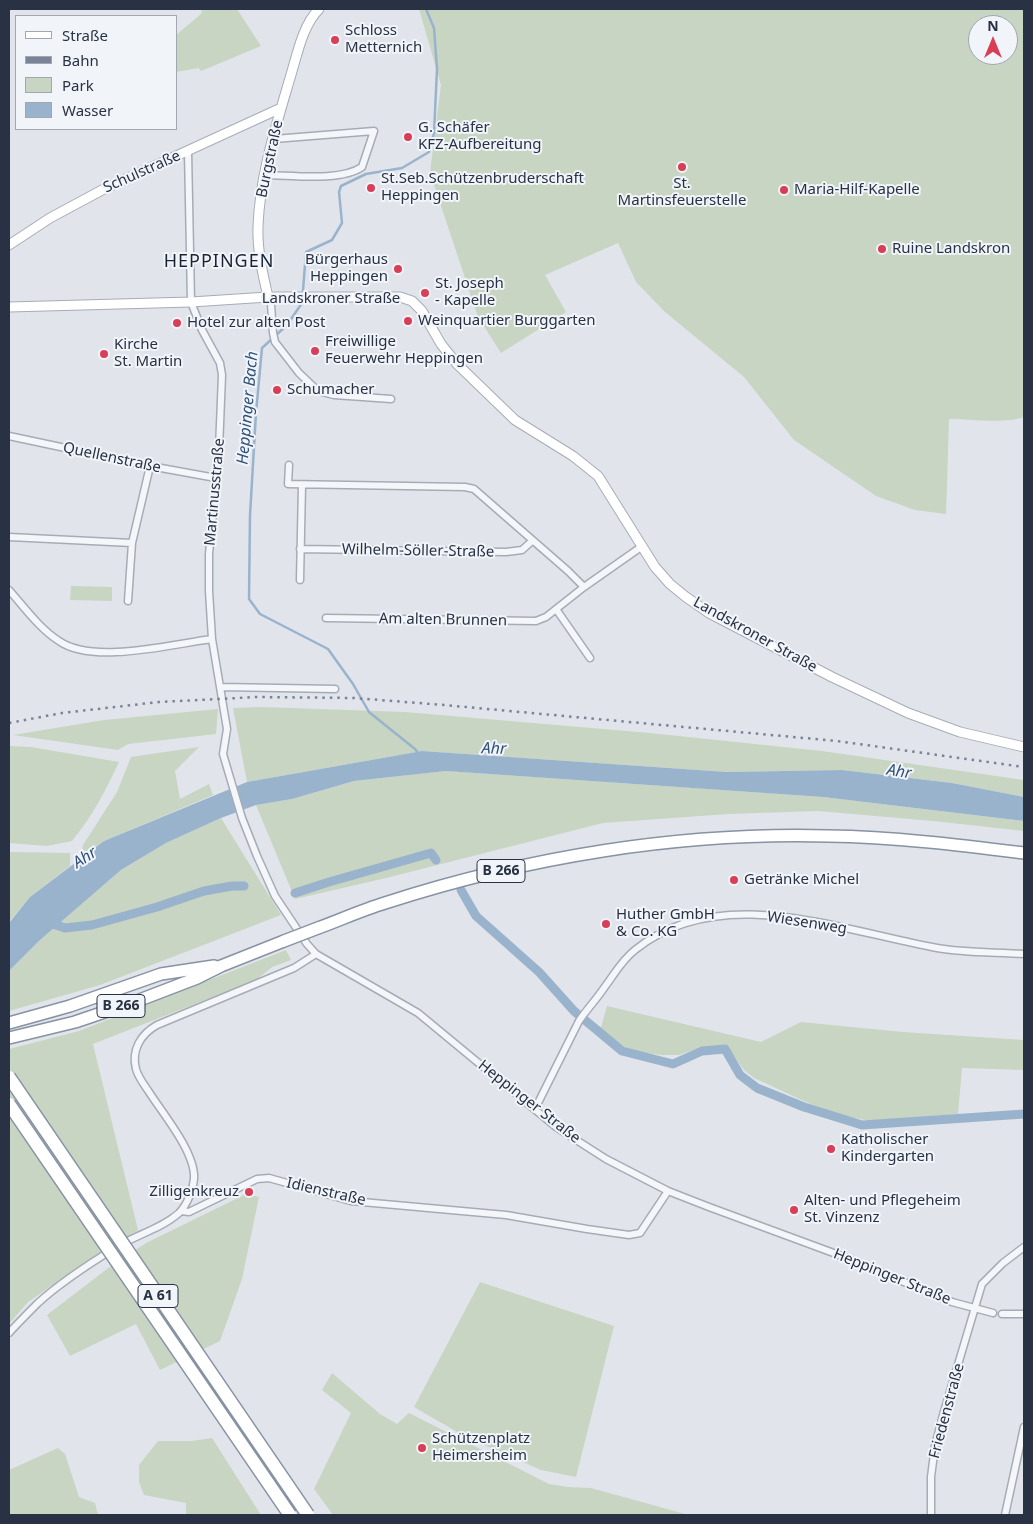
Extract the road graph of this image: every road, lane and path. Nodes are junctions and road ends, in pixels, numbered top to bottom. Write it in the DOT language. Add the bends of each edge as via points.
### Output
graph roads {
  1 [pos="320,9"];
  2 [pos="281,108"];
  3 [pos="274,139"];
  4 [pos="188,152"];
  5 [pos="264,175"];
  6 [pos="9,245"];
  7 [pos="268,297"];
  8 [pos="192,302"];
  9 [pos="9,307"];
  10 [pos="391,399"];
  11 [pos="9,436"];
  12 [pos="289,465"];
  13 [pos="150,466"];
  14 [pos="216,478"];
  15 [pos="302,485"];
  16 [pos="9,536"];
  17 [pos="532,541"];
  18 [pos="132,543"];
  19 [pos="641,547"];
  20 [pos="300,549"];
  21 [pos="300,580"];
  22 [pos="584,587"];
  23 [pos="9,590"];
  24 [pos="128,601"];
  25 [pos="556,610"];
  26 [pos="326,618"];
  27 [pos="212,638"];
  28 [pos="590,658"];
  29 [pos="221,686"];
  30 [pos="335,689"];
  31 [pos="1024,747"];
  32 [pos="1024,853"];
  33 [pos="284,911"];
  34 [pos="316,954"];
  35 [pos="1024,954"];
  36 [pos="221,966"];
  37 [pos="9,1023"];
  38 [pos="13,1037"];
  39 [pos="9,1077"];
  40 [pos="9,1104"];
  41 [pos="535,1110"];
  42 [pos="668,1191"];
  43 [pos="180,1211"];
  44 [pos="1024,1247"];
  45 [pos="975,1309"];
  46 [pos="994,1313"];
  47 [pos="1002,1314"];
  48 [pos="1024,1314"];
  49 [pos="9,1333"];
  50 [pos="1024,1432"];
  51 [pos="290,1515"];
  52 [pos="308,1515"];
  53 [pos="931,1515"];
  54 [pos="1005,1515"];
  1 -- 2 [label="main road, Burgstraße" via="309,24 298,51"];
  2 -- 3 [label="main road, Burgstraße"];
  2 -- 4 [label="main road, Schulstraße"];
  3 -- 5 [label="main road, Burgstraße"];
  3 -- 5 [label="street" via="374,131 362,167 355,172 337,176"];
  4 -- 6 [label="main road, Schulstraße" via="104,189"];
  4 -- 8 [label="street, Martinusstraße"];
  5 -- 7 [label="main road, Burgstraße" via="258,253"];
  7 -- 8 [label="main road, Landskroner Straße"];
  7 -- 10 [label="street" via="275,342 318,391 334,396"];
  7 -- 19 [label="main road, Landskroner Straße" via="400,296 412,301 457,364 515,420 573,456 598,476"];
  8 -- 9 [label="main road, Landskroner Straße"];
  8 -- 14 [label="street, Martinusstraße" via="202,330 220,363 222,375"];
  11 -- 13 [label="street, Quellenstraße"];
  12 -- 15 [label="street" via="288,484"];
  13 -- 14 [label="street, Quellenstraße"];
  13 -- 18 [label="street"];
  14 -- 27 [label="street, Martinusstraße" via="209,566"];
  15 -- 17 [label="street" via="474,489"];
  15 -- 20 [label="street"];
  16 -- 18 [label="street"];
  17 -- 20 [label="street, Wilhelm-Söller-Straße" via="522,550 506,552"];
  17 -- 22 [label="street"];
  18 -- 24 [label="street"];
  19 -- 22 [label="street, Am alten Brunnen"];
  19 -- 31 [label="main road, Landskroner Straße" via="670,584 709,613 908,713 960,732"];
  20 -- 21 [label="street"];
  22 -- 25 [label="street, Am alten Brunnen"];
  23 -- 27 [label="street" via="40,626 60,643 81,651 121,652"];
  25 -- 26 [label="street, Am alten Brunnen" via="536,621"];
  25 -- 28 [label="street"];
  27 -- 29 [label="street, Martinusstraße"];
  29 -- 30 [label="street"];
  29 -- 33 [label="street, Martinusstraße" via="227,729 223,754 242,818 274,896"];
  32 -- 36 [label="highway, B 266, bridge" via="930,842 826,836 660,844 561,858 475,877 384,904"];
  33 -- 34 [label="street, Heppinger Straße"];
  34 -- 41 [label="street, Heppinger Straße" via="418,1013"];
  34 -- 43 [label="street" via="294,968 157,1025 145,1032 138,1043 136,1069 189,1152 193,1166 191,1193"];
  35 -- 41 [label="street, Wiesenweg" via="939,948 769,915 696,919 677,925 634,950 617,968 581,1018"];
  36 -- 37 [label="highway, B 266" via="161,974 70,1006"];
  36 -- 38 [label="highway, B 266" via="197,978 76,1022"];
  39 -- 52 [label="highway, A 61, bridge"];
  40 -- 51 [label="highway, A 61, bridge"];
  41 -- 42 [label="street, Heppinger Straße" via="597,1153"];
  42 -- 43 [label="street, Idienstraße" via="640,1233 629,1235 506,1215 352,1201 269,1178 257,1179 189,1212"];
  42 -- 45 [label="street, Heppinger Straße"];
  43 -- 49 [label="street, Idienstraße" via="117,1247 56,1289"];
  44 -- 45 [label="street, Friedenstraße" via="982,1284"];
  45 -- 46 [label="street, Heppinger Straße"];
  45 -- 53 [label="street, Friedenstraße" via="935,1446"];
  47 -- 48 [label="street"];
  50 -- 54 [label="street"];
}
